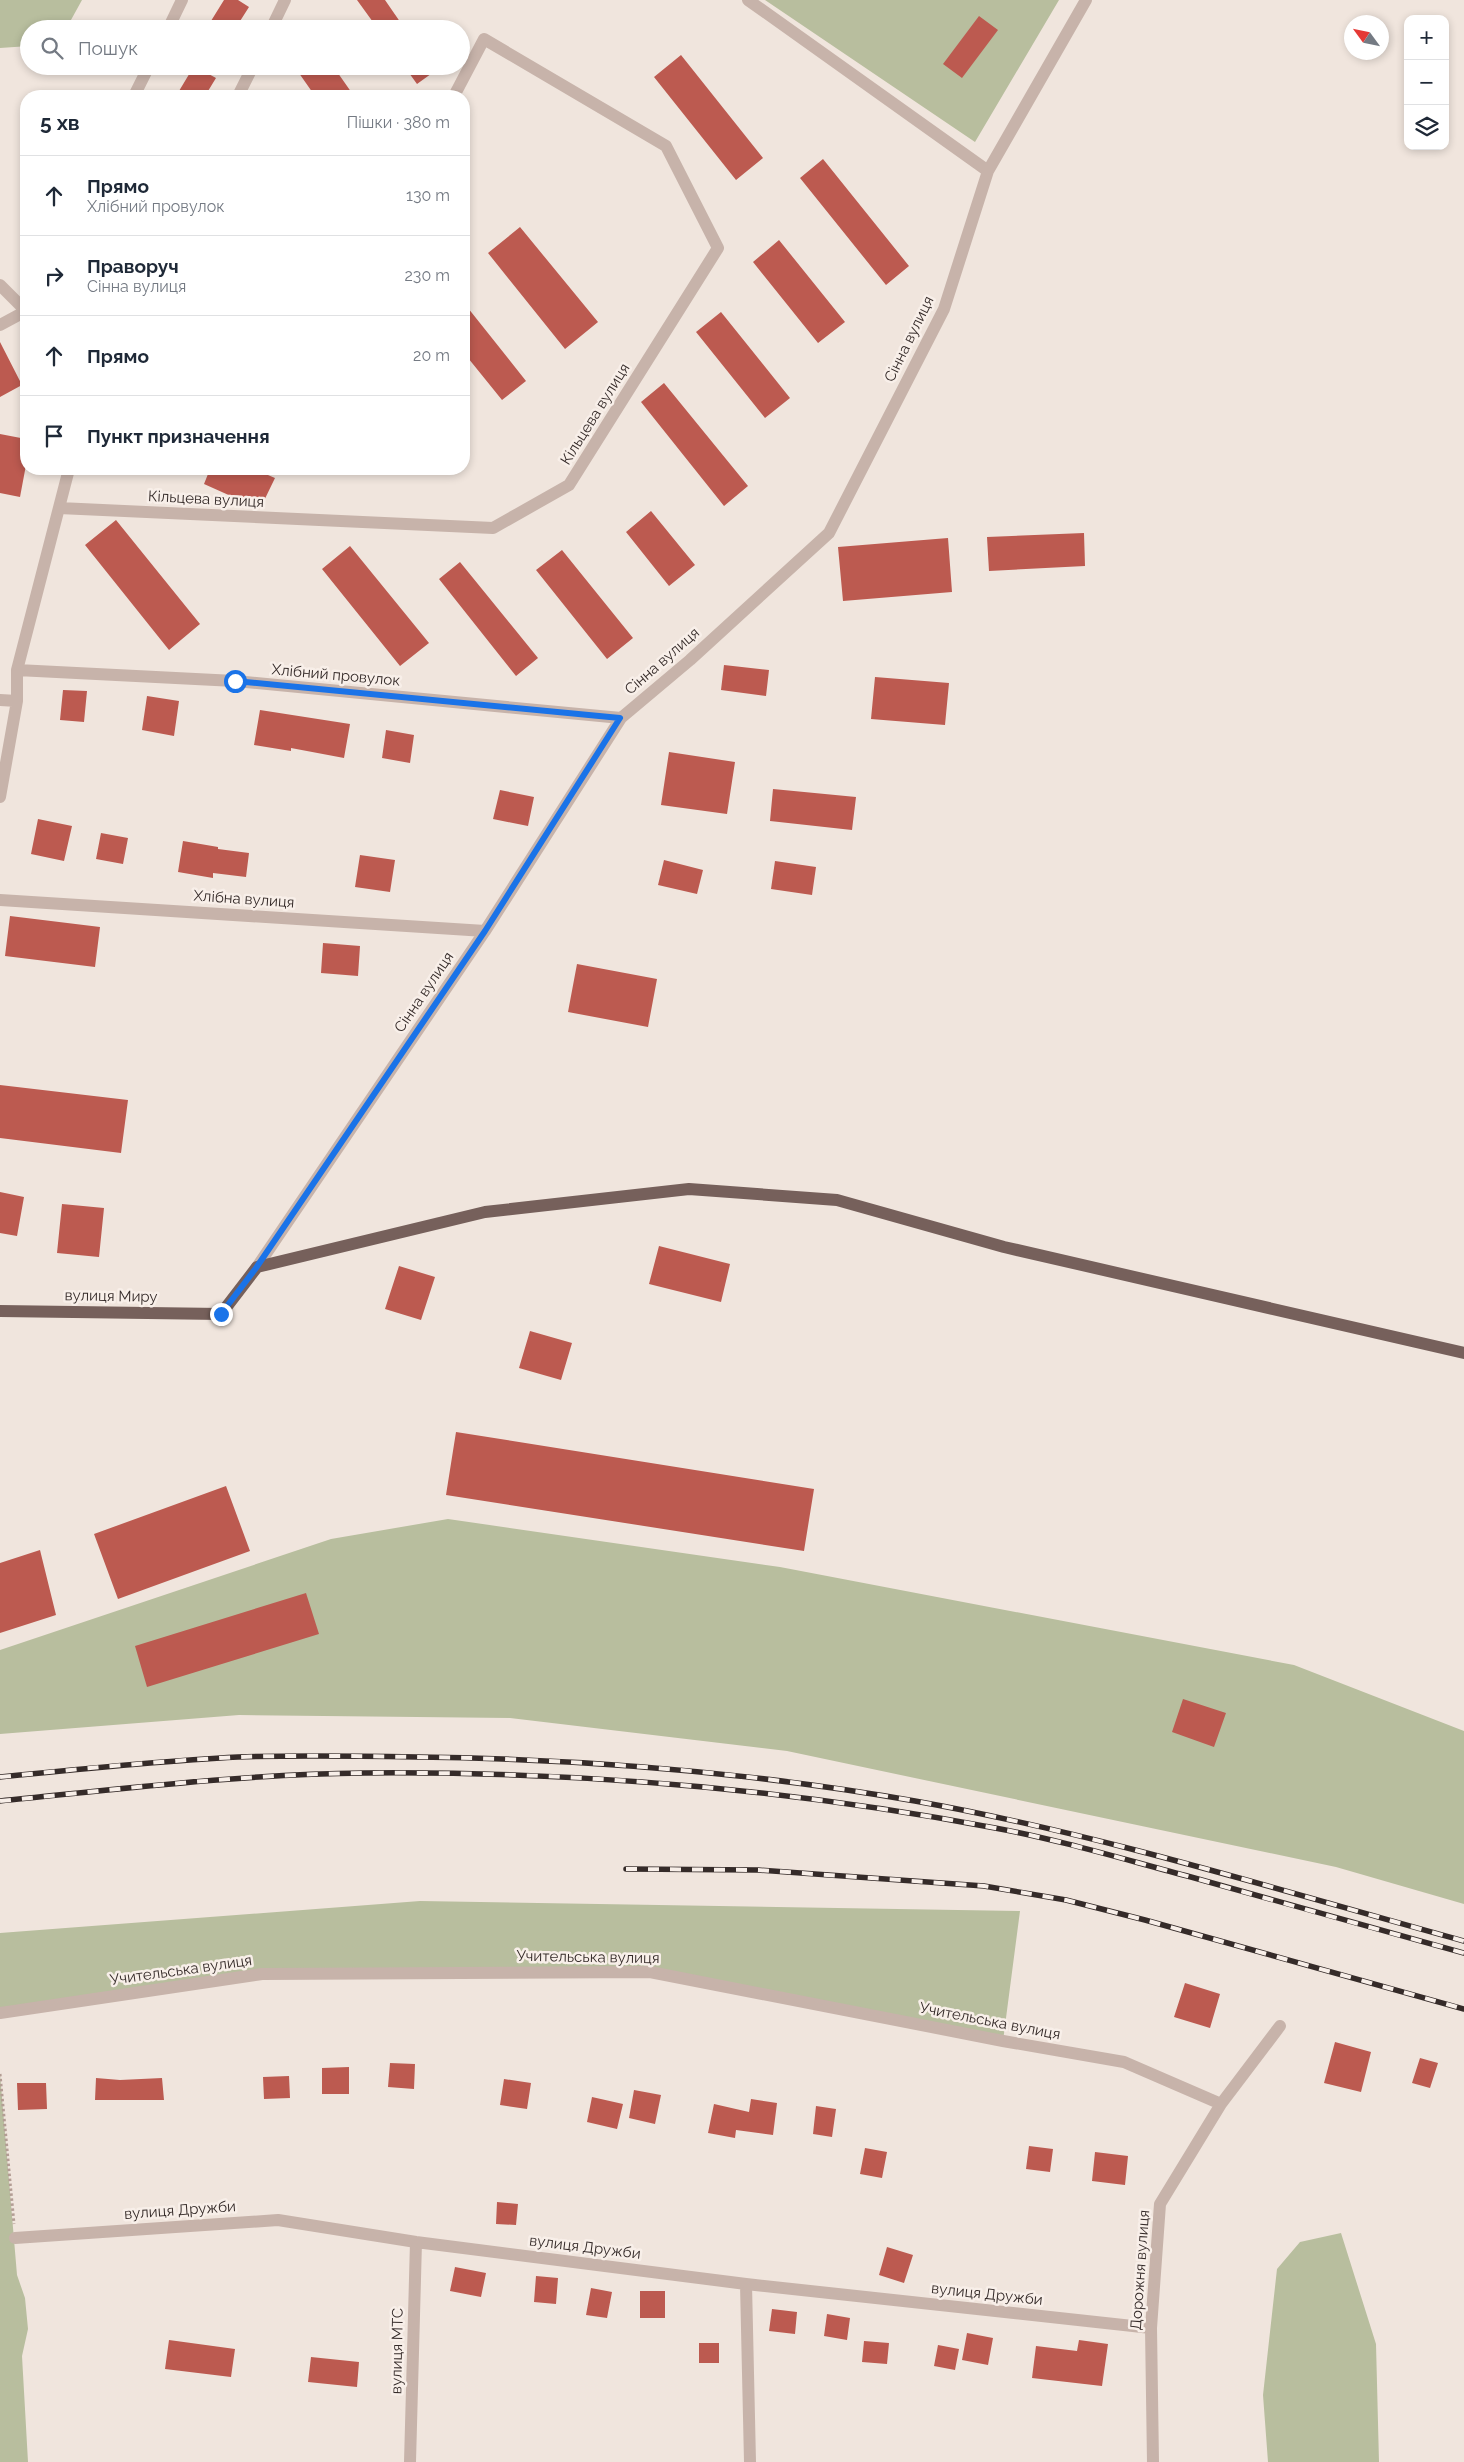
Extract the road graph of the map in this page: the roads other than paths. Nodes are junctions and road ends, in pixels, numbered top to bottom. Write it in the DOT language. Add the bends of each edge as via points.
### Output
graph roads {
  1 [pos="182,0"];
  2 [pos="286,0"];
  3 [pos="748,0"];
  4 [pos="1086,0"];
  5 [pos="172,20"];
  6 [pos="276,20"];
  7 [pos="470,66"];
  8 [pos="144,75"];
  9 [pos="248,75"];
  10 [pos="465,75"];
  11 [pos="137,90"];
  12 [pos="241,90"];
  13 [pos="457,90"];
  14 [pos="988,170"];
  15 [pos="0,285"];
  16 [pos="20,305"];
  17 [pos="20,314"];
  18 [pos="0,324"];
  19 [pos="67,475"];
  20 [pos="59,508"];
  21 [pos="17,670"];
  22 [pos="0,700"];
  23 [pos="17,701"];
  24 [pos="620,718"];
  25 [pos="0,796"];
  26 [pos="0,900"];
  27 [pos="485,931"];
  28 [pos="256,1268"];
  29 [pos="0,1311"];
  30 [pos="1464,1353"];
  31 [pos="0,2013"];
  32 [pos="1280,2026"];
  33 [pos="1221,2104"];
  34 [pos="15,2238"];
  35 [pos="416,2242"];
  36 [pos="746,2284"];
  37 [pos="1151,2328"];
  38 [pos="410,2462"];
  39 [pos="750,2462"];
  40 [pos="1153,2462"];
  1 -- 5 [label="street"];
  2 -- 6 [label="street"];
  3 -- 14 [label="street"];
  4 -- 14 [label="street, Сінна вулиця"];
  7 -- 20 [label="street, Кільцева вулиця" via="484,39 666,146 718,248 569,485 492,528"];
  8 -- 11 [label="street"];
  9 -- 12 [label="street"];
  10 -- 13 [label="street, Кільцева вулиця"];
  14 -- 24 [label="street, Сінна вулиця" via="944,309 829,533 690,660"];
  15 -- 16 [label="street"];
  17 -- 18 [label="street"];
  19 -- 20 [label="street"];
  20 -- 21 [label="street"];
  21 -- 23 [label="street"];
  21 -- 24 [label="street, Хлібний провулок" via="235,681"];
  22 -- 23 [label="street"];
  23 -- 25 [label="street"];
  24 -- 27 [label="street, Сінна вулиця"];
  26 -- 27 [label="street, Хлібна вулиця"];
  27 -- 28 [label="street, Сінна вулиця"];
  28 -- 29 [label="main road, вулиця Миру" via="221,1314"];
  28 -- 30 [label="main road" via="485,1212 689,1189 838,1200 1004,1247"];
  31 -- 33 [label="street, Учительська вулиця" via="262,1974 650,1972 1124,2062"];
  32 -- 33 [label="street, Дорожня вулиця"];
  33 -- 37 [label="street, Дорожня вулиця" via="1160,2204"];
  34 -- 35 [label="street, вулиця Дружби" via="278,2220"];
  35 -- 36 [label="street, вулиця Дружби"];
  35 -- 38 [label="street, вулиця МТС"];
  36 -- 37 [label="street, вулиця Дружби"];
  36 -- 39 [label="street"];
  37 -- 40 [label="street, Дорожня вулиця"];
}
